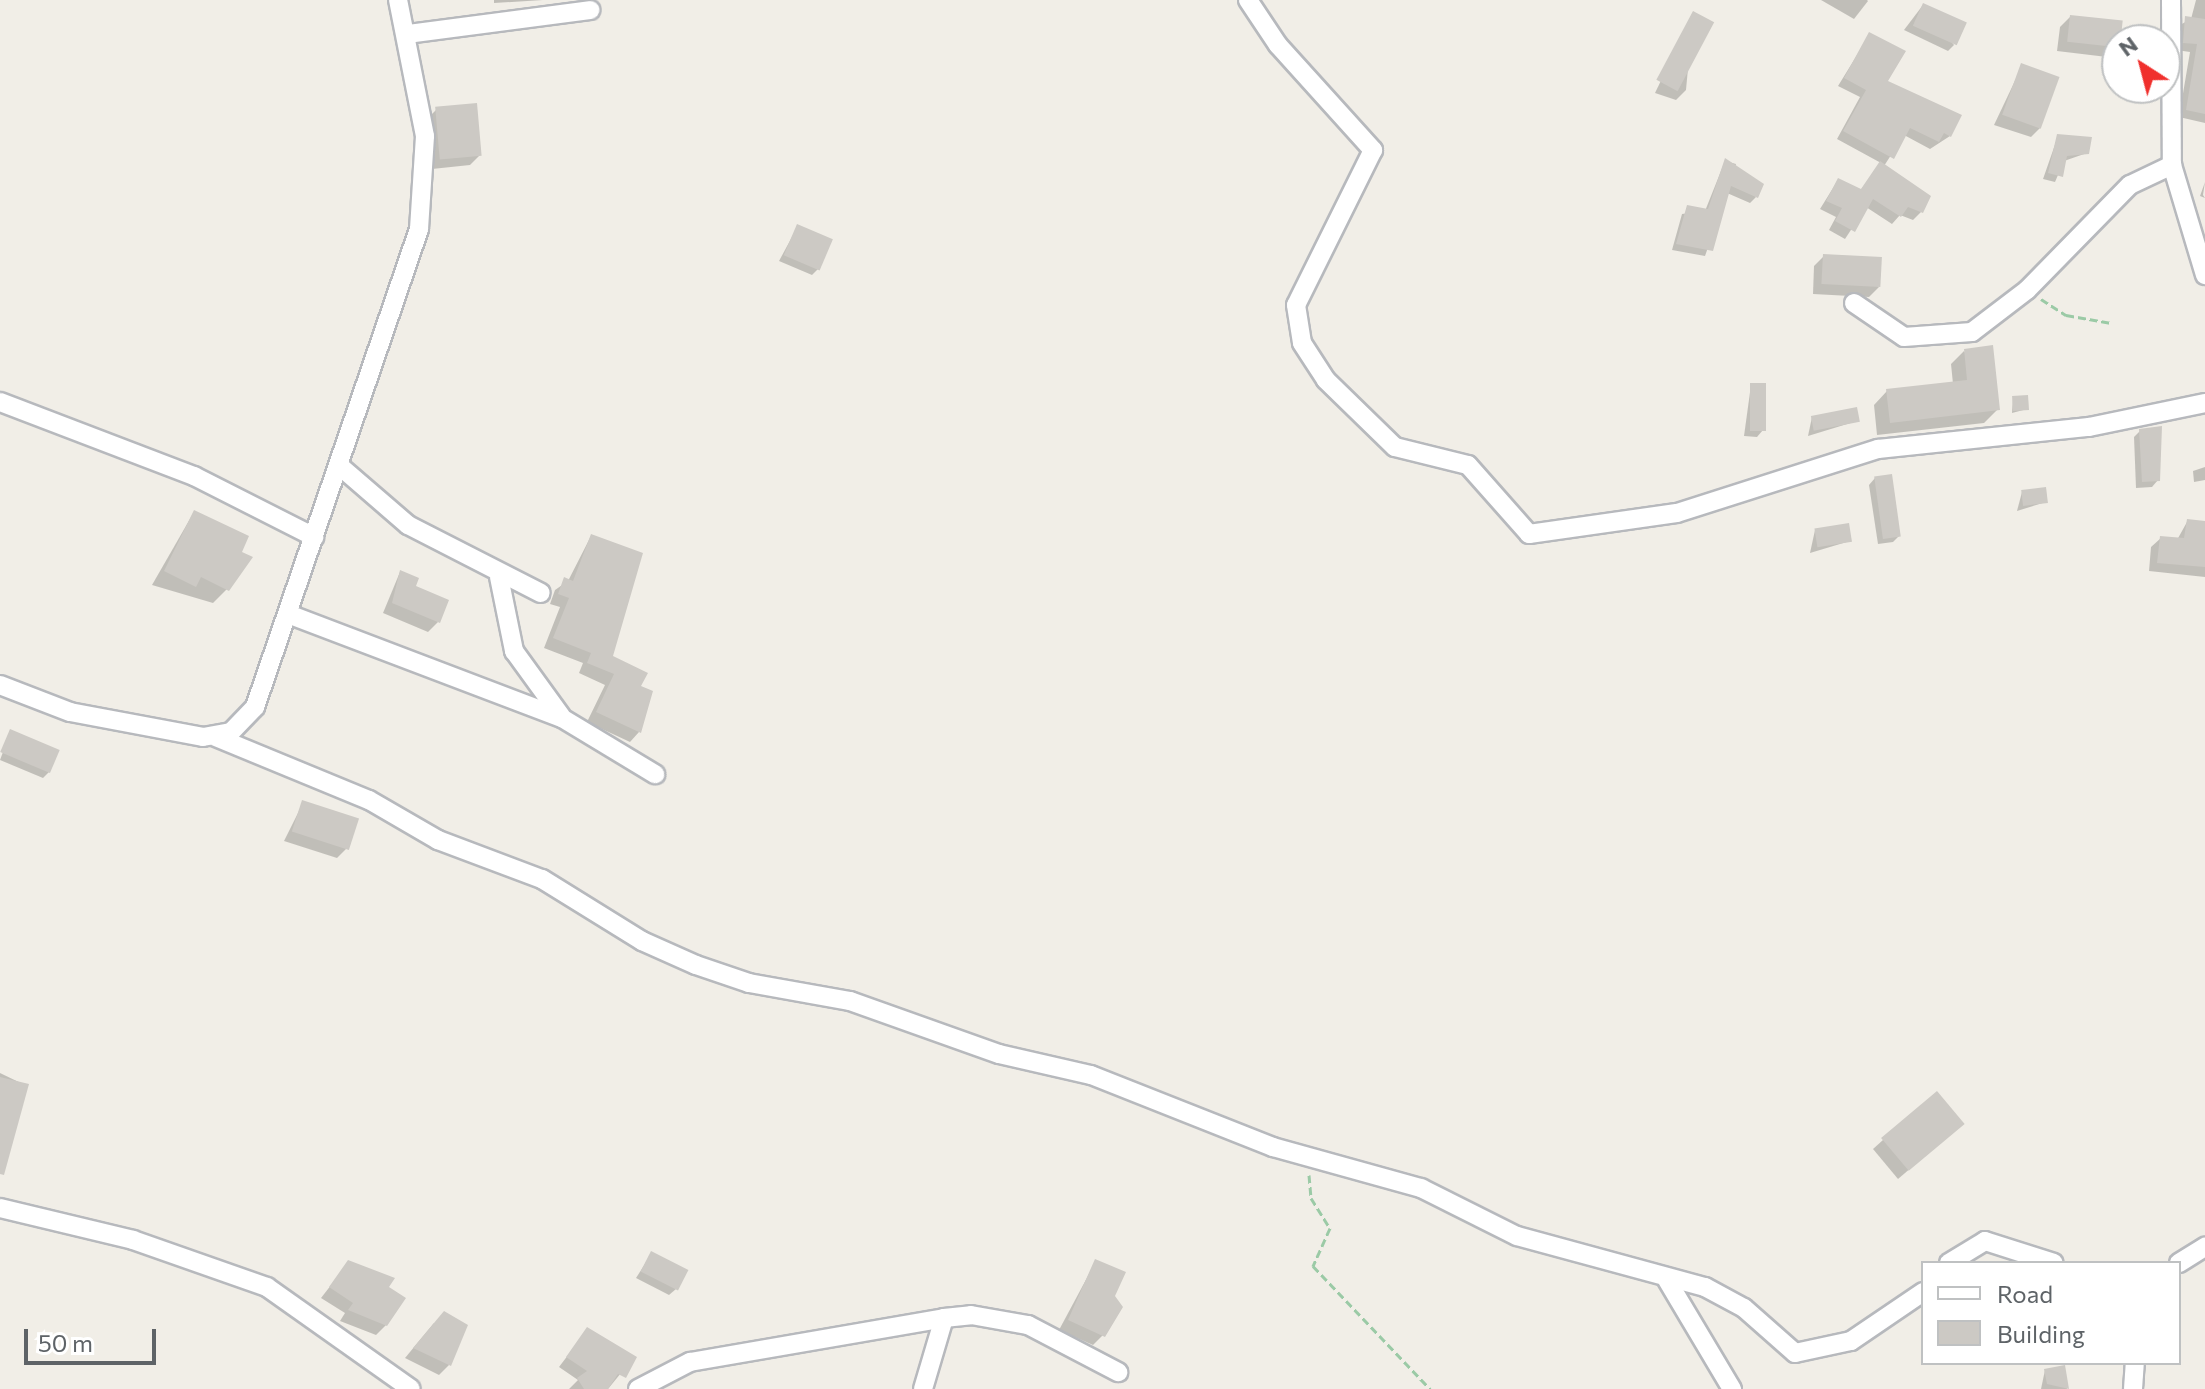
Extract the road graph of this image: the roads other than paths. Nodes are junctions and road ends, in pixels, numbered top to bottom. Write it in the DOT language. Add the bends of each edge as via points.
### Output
graph roads {
  1 [pos="398,0"];
  2 [pos="1248,0"];
  3 [pos="2171,0"];
  4 [pos="590,10"];
  5 [pos="408,34"];
  6 [pos="2172,165"];
  7 [pos="2205,275"];
  8 [pos="1854,303"];
  9 [pos="0,402"];
  10 [pos="2205,403"];
  11 [pos="342,468"];
  12 [pos="314,537"];
  13 [pos="499,577"];
  14 [pos="541,593"];
  15 [pos="288,614"];
  16 [pos="0,685"];
  17 [pos="562,718"];
  18 [pos="216,737"];
  19 [pos="655,774"];
  20 [pos="0,1208"];
  21 [pos="2205,1247"];
  22 [pos="1952,1261"];
  23 [pos="2048,1261"];
  24 [pos="2181,1262"];
  25 [pos="1667,1280"];
  26 [pos="1921,1293"];
  27 [pos="944,1318"];
  28 [pos="2135,1365"];
  29 [pos="1118,1372"];
  30 [pos="411,1389"];
  31 [pos="638,1389"];
  32 [pos="923,1389"];
  33 [pos="1732,1389"];
  34 [pos="2133,1389"];
  1 -- 5 [label="street"];
  2 -- 10 [label="street" via="1278,45 1373,150 1296,305 1302,343 1326,380 1395,447 1468,465 1529,534 1677,513 1878,449 2089,427"];
  3 -- 6 [label="street"];
  4 -- 5 [label="street"];
  5 -- 11 [label="street" via="425,136 425,196"];
  6 -- 7 [label="street"];
  6 -- 8 [label="street" via="2130,185 2027,290 1983,326 1937,340 1890,332"];
  9 -- 12 [label="street" via="194,476"];
  11 -- 12 [label="street"];
  11 -- 13 [label="street" via="391,514 480,557"];
  12 -- 15 [label="street"];
  13 -- 14 [label="street"];
  13 -- 17 [label="street" via="514,651"];
  15 -- 17 [label="street"];
  15 -- 18 [label="street" via="255,707"];
  16 -- 18 [label="street" via="70,712"];
  17 -- 19 [label="street"];
  18 -- 25 [label="street" via="369,800 438,840 542,879 642,941 696,965 749,983 850,1001 999,1054 1091,1075 1309,1157 1387,1176 1517,1236"];
  20 -- 30 [label="street" via="133,1240 267,1287"];
  21 -- 24 [label="street"];
  22 -- 23 [label="street" via="1985,1241"];
  25 -- 26 [label="street" via="1726,1295 1795,1353 1851,1341"];
  25 -- 33 [label="street"];
  27 -- 29 [label="street" via="1000,1317 1028,1325"];
  27 -- 31 [label="street" via="690,1362"];
  27 -- 32 [label="street"];
  28 -- 34 [label="street"];
}
